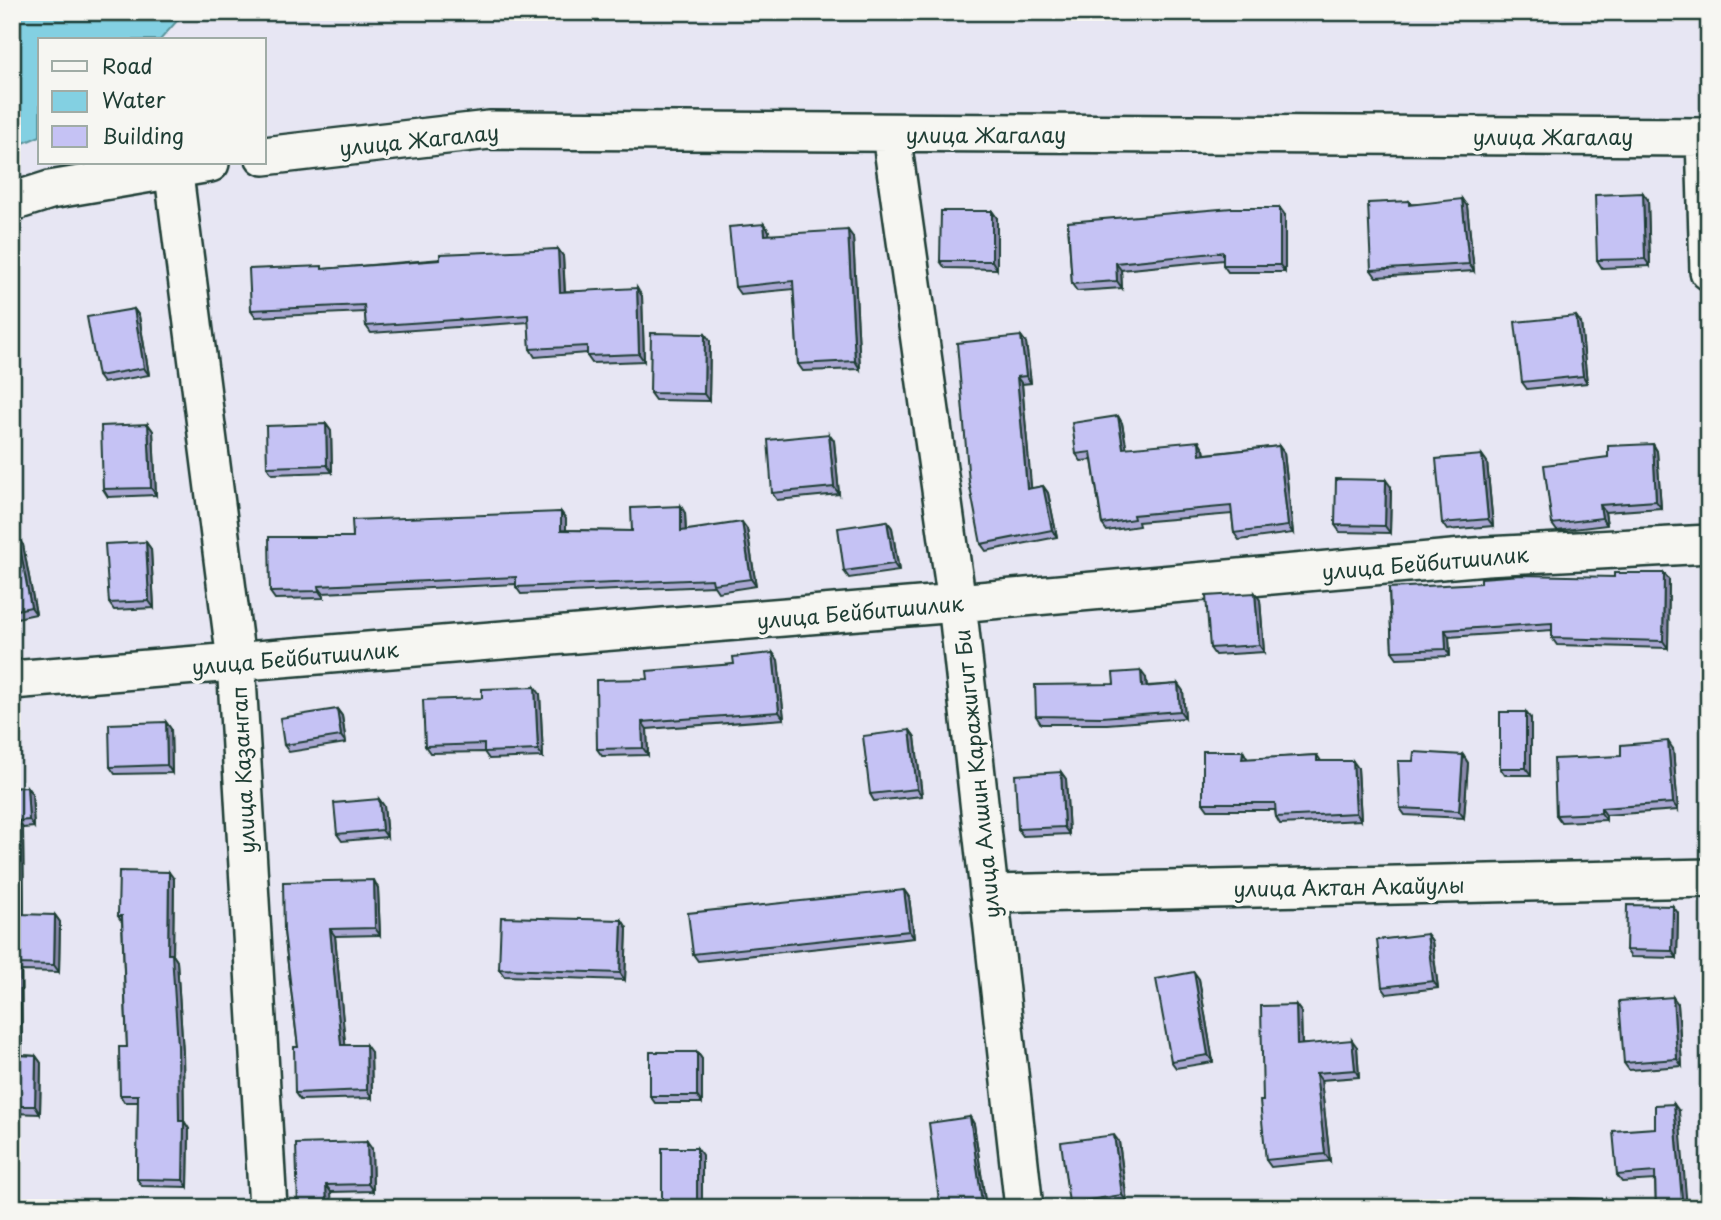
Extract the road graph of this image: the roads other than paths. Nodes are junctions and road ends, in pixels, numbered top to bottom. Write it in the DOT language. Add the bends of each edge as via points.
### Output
graph roads {
  1 [pos="891,134"];
  2 [pos="1707,137"];
  3 [pos="266,156"];
  4 [pos="201,164"];
  5 [pos="173,167"];
  6 [pos="12,202"];
  7 [pos="1709,271"];
  8 [pos="1709,544"];
  9 [pos="957,603"];
  10 [pos="236,661"];
  11 [pos="12,680"];
  12 [pos="1709,878"];
  13 [pos="989,894"];
  14 [pos="268,1208"];
  15 [pos="1024,1208"];
  1 -- 2 [label="street, улица Жагалау"];
  1 -- 3 [label="street, улица Жагалау" via="489,130"];
  1 -- 9 [label="street, улица Алшин Каражигит Би"];
  2 -- 7 [label="street"];
  4 -- 5 [label="street"];
  5 -- 6 [label="street" via="50,190"];
  5 -- 10 [label="street, улица Казангап"];
  8 -- 9 [label="street, улица Бейбитшилик" via="1486,556"];
  9 -- 10 [label="street, улица Бейбитшилик"];
  9 -- 13 [label="street, улица Алшин Каражигит Би"];
  10 -- 11 [label="street, улица Бейбитшилик"];
  10 -- 14 [label="street, улица Казангап"];
  12 -- 13 [label="street, улица Актан Акайулы"];
  13 -- 15 [label="street, улица Алшин Каражигит Би"];
}
